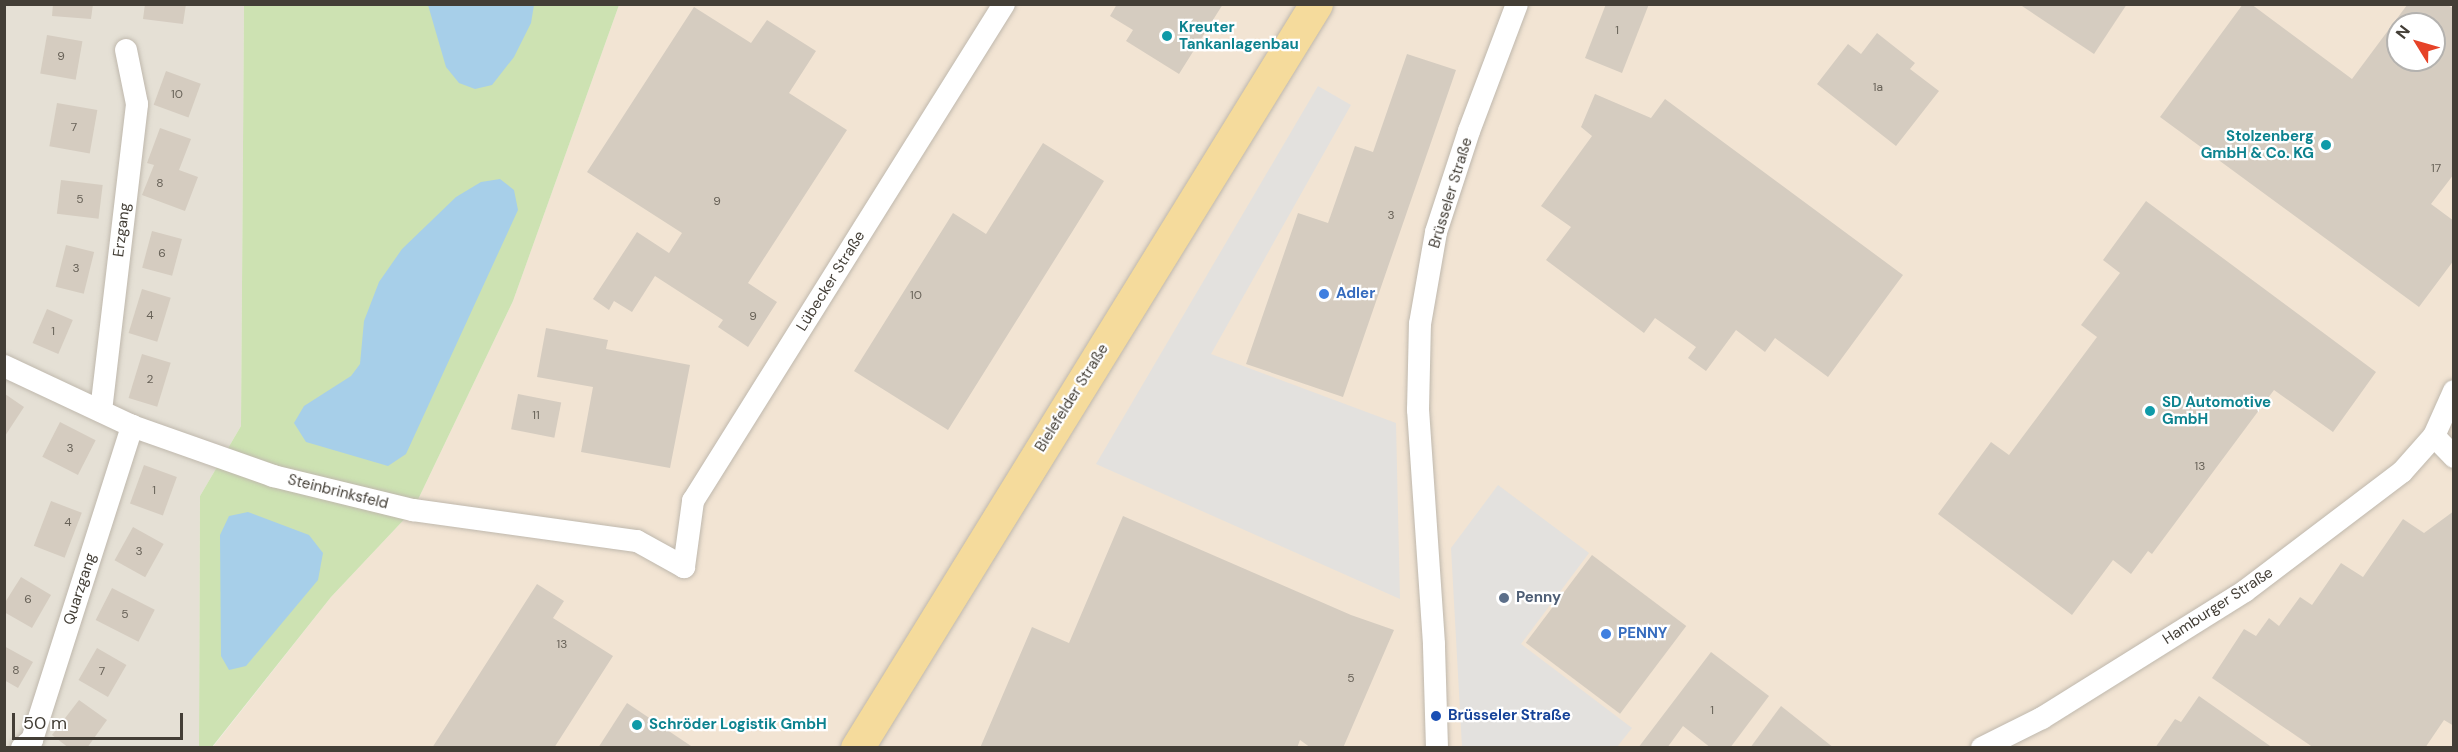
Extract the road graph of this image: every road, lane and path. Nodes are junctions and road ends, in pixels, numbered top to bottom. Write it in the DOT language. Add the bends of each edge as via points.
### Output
graph roads {
  1 [pos="1004,4"];
  2 [pos="1314,4"];
  3 [pos="1516,4"];
  4 [pos="126,50"];
  5 [pos="4,366"];
  6 [pos="2454,391"];
  7 [pos="101,411"];
  8 [pos="132,426"];
  9 [pos="2434,436"];
  10 [pos="2454,457"];
  11 [pos="684,567"];
  12 [pos="22,747"];
  13 [pos="857,747"];
  14 [pos="1437,747"];
  15 [pos="1982,747"];
  1 -- 11 [label="street, Lübecker Straße" via="693,501"];
  2 -- 13 [label="main road, Bielefelder Straße"];
  3 -- 14 [label="street, Brüsseler Straße" via="1436,232 1420,324 1418,410"];
  4 -- 7 [label="street, Erzgang" via="137,104"];
  5 -- 7 [label="street, Steinbrinksfeld"];
  6 -- 9 [label="street, Hamburger Straße"];
  7 -- 8 [label="street, Steinbrinksfeld"];
  8 -- 11 [label="street, Steinbrinksfeld" via="273,476 413,510 637,541"];
  8 -- 12 [label="street, Quarzgang" via="32,740"];
  9 -- 10 [label="street"];
  9 -- 15 [label="street, Hamburger Straße" via="2402,472 2245,591 2042,718"];
}
